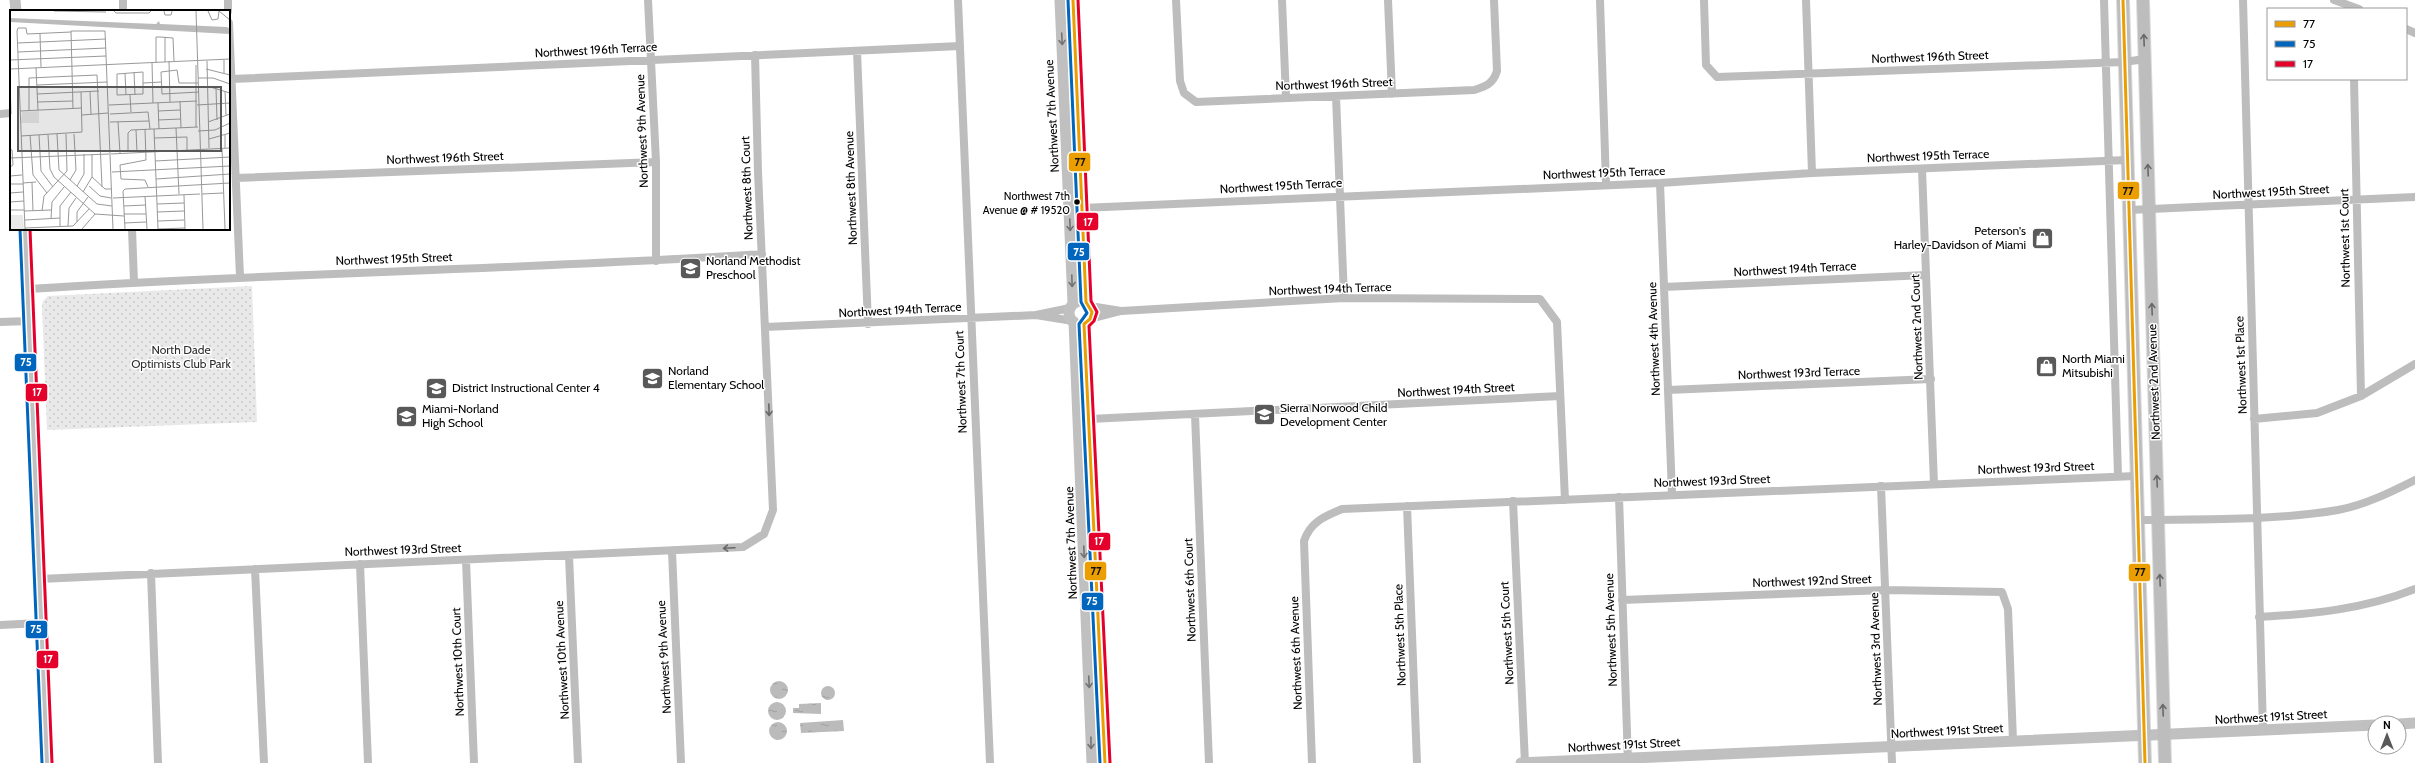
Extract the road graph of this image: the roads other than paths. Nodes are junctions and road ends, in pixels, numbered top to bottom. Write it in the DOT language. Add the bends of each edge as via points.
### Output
graph roads {
  1 [pos="15,0"];
  2 [pos="648,0"];
  3 [pos="958,0"];
  4 [pos="1060,0"];
  5 [pos="1073,0"];
  6 [pos="1176,0"];
  7 [pos="1282,0"];
  8 [pos="1388,0"];
  9 [pos="1494,0"];
  10 [pos="1600,0"];
  11 [pos="1704,0"];
  12 [pos="1806,0"];
  13 [pos="2104,0"];
  14 [pos="2123,0"];
  15 [pos="2143,0"];
  16 [pos="2243,0"];
  17 [pos="2334,0"];
  18 [pos="2354,8"];
  19 [pos="16,10"];
  20 [pos="230,41"];
  21 [pos="960,46"];
  22 [pos="858,51"];
  23 [pos="755,55"];
  24 [pos="2145,59"];
  25 [pos="651,60"];
  26 [pos="2106,62"];
  27 [pos="2124,62"];
  28 [pos="1808,74"];
  29 [pos="232,78"];
  30 [pos="2354,80"];
  31 [pos="1392,94"];
  32 [pos="1336,96"];
  33 [pos="1286,98"];
  34 [pos="10,113"];
  35 [pos="0,114"];
  36 [pos="2108,160"];
  37 [pos="2127,160"];
  38 [pos="656,162"];
  39 [pos="1922,169"];
  40 [pos="1812,173"];
  41 [pos="236,178"];
  42 [pos="1660,183"];
  43 [pos="1606,184"];
  44 [pos="1341,195"];
  45 [pos="2415,198"];
  46 [pos="2356,199"];
  47 [pos="2248,206"];
  48 [pos="1082,208"];
  49 [pos="2149,209"];
  50 [pos="2129,210"];
  51 [pos="25,230"];
  52 [pos="132,230"];
  53 [pos="762,254"];
  54 [pos="656,261"];
  55 [pos="1926,275"];
  56 [pos="240,277"];
  57 [pos="134,282"];
  58 [pos="1664,287"];
  59 [pos="28,289"];
  60 [pos="1344,298"];
  61 [pos="1088,304"];
  62 [pos="1072,306"];
  63 [pos="1121,311"];
  64 [pos="1036,315"];
  65 [pos="970,319"];
  66 [pos="29,321"];
  67 [pos="0,322"];
  68 [pos="1080,322"];
  69 [pos="868,324"];
  70 [pos="765,328"];
  71 [pos="2415,364"];
  72 [pos="1931,379"];
  73 [pos="1668,390"];
  74 [pos="1560,396"];
  75 [pos="2361,396"];
  76 [pos="1195,415"];
  77 [pos="2254,419"];
  78 [pos="1090,420"];
  79 [pos="2118,476"];
  80 [pos="2136,476"];
  81 [pos="2415,480"];
  82 [pos="1934,484"];
  83 [pos="1881,486"];
  84 [pos="1672,494"];
  85 [pos="1619,497"];
  86 [pos="1565,500"];
  87 [pos="1513,502"];
  88 [pos="1407,506"];
  89 [pos="2257,518"];
  90 [pos="2137,520"];
  91 [pos="2158,520"];
  92 [pos="764,534"];
  93 [pos="1304,541"];
  94 [pos="672,551"];
  95 [pos="569,556"];
  96 [pos="466,560"];
  97 [pos="360,564"];
  98 [pos="255,569"];
  99 [pos="151,573"];
  100 [pos="40,579"];
  101 [pos="2415,589"];
  102 [pos="1886,590"];
  103 [pos="1622,600"];
  104 [pos="2259,617"];
  105 [pos="41,623"];
  106 [pos="0,625"];
  107 [pos="2367,725"];
  108 [pos="2264,730"];
  109 [pos="2164,734"];
  110 [pos="2144,735"];
  111 [pos="2013,741"];
  112 [pos="1892,746"];
  113 [pos="1628,761"];
  114 [pos="47,763"];
  115 [pos="158,763"];
  116 [pos="264,763"];
  117 [pos="368,763"];
  118 [pos="474,763"];
  119 [pos="578,763"];
  120 [pos="681,763"];
  121 [pos="990,763"];
  122 [pos="1092,763"];
  123 [pos="1105,763"];
  124 [pos="1209,763"];
  125 [pos="1312,763"];
  126 [pos="1417,763"];
  127 [pos="1521,763"];
  128 [pos="1525,763"];
  129 [pos="1892,763"];
  130 [pos="2145,763"];
  131 [pos="2165,763"];
  1 -- 19 [label="street"];
  2 -- 25 [label="street, Northwest 9th Avenue"];
  3 -- 21 [label="street, Northwest 7th Court"];
  4 -- 62 [label="street, Northwest 7th Avenue, one-way"];
  5 -- 48 [label="street, Northwest 7th Avenue"];
  6 -- 33 [label="street, Northwest 196th Street" via="1180,81 1184,93 1196,102"];
  7 -- 33 [label="street"];
  8 -- 31 [label="street"];
  9 -- 31 [label="street, Northwest 196th Street" via="1497,71 1495,79 1488,86 1474,90"];
  10 -- 43 [label="street"];
  11 -- 28 [label="street, Northwest 196th Street" via="1706,65 1717,77"];
  12 -- 28 [label="street"];
  13 -- 26 [label="street"];
  14 -- 27 [label="main road, Northwest 2nd Avenue"];
  24 -- 15 [label="main road, Northwest 2nd Avenue, one-way"];
  16 -- 47 [label="street, Northwest 1st Place"];
  17 -- 18 [label="street"];
  20 -- 29 [label="street"];
  21 -- 22 [label="street, Northwest 196th Terrace"];
  21 -- 65 [label="street, Northwest 7th Court"];
  22 -- 23 [label="street, Northwest 196th Terrace"];
  22 -- 69 [label="street, Northwest 8th Avenue"];
  23 -- 25 [label="street, Northwest 196th Terrace"];
  23 -- 53 [label="street, Northwest 8th Court"];
  24 -- 27 [label="street, Northwest 196th Street"];
  49 -- 24 [label="main road, Northwest 2nd Avenue, one-way"];
  25 -- 29 [label="street, Northwest 196th Terrace"];
  25 -- 38 [label="street, Northwest 9th Avenue"];
  26 -- 27 [label="street, Northwest 196th Street"];
  26 -- 28 [label="street, Northwest 196th Street"];
  26 -- 36 [label="street"];
  27 -- 37 [label="main road, Northwest 2nd Avenue"];
  28 -- 40 [label="street"];
  29 -- 41 [label="street"];
  30 -- 46 [label="street, Northwest 1st Court"];
  31 -- 32 [label="street, Northwest 196th Street"];
  32 -- 33 [label="street, Northwest 196th Street"];
  32 -- 44 [label="street"];
  34 -- 35 [label="street"];
  36 -- 37 [label="street, Northwest 195th Terrace"];
  36 -- 39 [label="street, Northwest 195th Terrace"];
  36 -- 79 [label="street"];
  37 -- 50 [label="main road, Northwest 2nd Avenue"];
  38 -- 41 [label="street, Northwest 196th Street"];
  38 -- 54 [label="street, Northwest 9th Avenue"];
  39 -- 40 [label="street, Northwest 195th Terrace"];
  39 -- 55 [label="street, Northwest 2nd Court"];
  40 -- 42 [label="street, Northwest 195th Terrace"];
  41 -- 56 [label="street"];
  42 -- 43 [label="street, Northwest 195th Terrace"];
  42 -- 58 [label="street, Northwest 4th Avenue"];
  43 -- 44 [label="street, Northwest 195th Terrace"];
  44 -- 48 [label="street, Northwest 195th Terrace"];
  44 -- 60 [label="street"];
  45 -- 46 [label="street, Northwest 195th Street"];
  46 -- 47 [label="street, Northwest 195th Street"];
  46 -- 75 [label="street, Northwest 1st Court"];
  47 -- 49 [label="street, Northwest 195th Street"];
  47 -- 77 [label="street, Northwest 1st Place"];
  48 -- 61 [label="street, Northwest 7th Avenue"];
  49 -- 50 [label="street, Northwest 195th Street"];
  91 -- 49 [label="main road, Northwest 2nd Avenue, one-way"];
  50 -- 80 [label="main road, Northwest 2nd Avenue"];
  51 -- 59 [label="street"];
  52 -- 57 [label="street"];
  53 -- 54 [label="street, Northwest 195th Street"];
  53 -- 70 [label="street, Northwest 8th Court"];
  54 -- 56 [label="street, Northwest 195th Street"];
  55 -- 58 [label="street, Northwest 194th Terrace"];
  55 -- 72 [label="street, Northwest 2nd Court"];
  56 -- 57 [label="street, Northwest 195th Street"];
  57 -- 59 [label="street, Northwest 195th Street"];
  58 -- 73 [label="street, Northwest 4th Avenue"];
  59 -- 66 [label="street"];
  60 -- 63 [label="street, Northwest 194th Terrace"];
  60 -- 74 [label="street, Northwest 194th Terrace" via="1540,299 1557,322"];
  61 -- 62 [label="street"];
  61 -- 63 [label="street, Northwest 194th Terrace"];
  61 -- 68 [label="street, Northwest 7th Avenue" via="1092,312"];
  62 -- 64 [label="street, Northwest 194th Terrace"];
  62 -- 68 [label="street, Northwest 7th Avenue" via="1069,313"];
  63 -- 68 [label="street, Northwest 194th Terrace"];
  64 -- 65 [label="street, Northwest 194th Terrace"];
  64 -- 68 [label="street, Northwest 194th Terrace"];
  65 -- 69 [label="street, Northwest 194th Terrace"];
  65 -- 121 [label="street, Northwest 7th Court"];
  66 -- 67 [label="street"];
  66 -- 100 [label="street"];
  68 -- 78 [label="street, Northwest 7th Avenue"];
  68 -- 122 [label="street, Northwest 7th Avenue, one-way"];
  69 -- 70 [label="street, Northwest 194th Terrace"];
  70 -- 92 [label="street, Northwest 8th Court, one-way" via="773,510"];
  71 -- 75 [label="street"];
  72 -- 73 [label="street, Northwest 193rd Terrace"];
  72 -- 82 [label="street, Northwest 2nd Court"];
  73 -- 84 [label="street, Northwest 4th Avenue"];
  74 -- 76 [label="street, Northwest 194th Street"];
  74 -- 86 [label="street"];
  75 -- 77 [label="street" via="2317,413"];
  76 -- 78 [label="street, Northwest 194th Street"];
  76 -- 124 [label="street, Northwest 6th Court"];
  77 -- 89 [label="street, Northwest 1st Place"];
  78 -- 123 [label="street, Northwest 7th Avenue"];
  79 -- 80 [label="street, Northwest 193rd Street"];
  79 -- 82 [label="street, Northwest 193rd Street"];
  80 -- 90 [label="main road, Northwest 2nd Avenue"];
  81 -- 89 [label="street" via="2390,493 2339,509"];
  82 -- 83 [label="street, Northwest 193rd Street"];
  83 -- 84 [label="street, Northwest 193rd Street"];
  83 -- 102 [label="street, Northwest 3rd Avenue"];
  84 -- 85 [label="street, Northwest 193rd Street"];
  85 -- 86 [label="street, Northwest 193rd Street"];
  85 -- 103 [label="street, Northwest 5th Avenue"];
  86 -- 87 [label="street, Northwest 193rd Street"];
  87 -- 88 [label="street, Northwest 193rd Street"];
  87 -- 128 [label="street, Northwest 5th Court"];
  88 -- 93 [label="street, Northwest 193rd Street" via="1342,509 1321,517 1307,532"];
  88 -- 126 [label="street, Northwest 5th Place"];
  89 -- 91 [label="street"];
  89 -- 104 [label="street, Northwest 1st Place"];
  90 -- 91 [label="street"];
  90 -- 110 [label="main road, Northwest 2nd Avenue"];
  109 -- 91 [label="main road, Northwest 2nd Avenue, one-way"];
  92 -- 94 [label="street, Northwest 193rd Street, one-way" via="743,547"];
  93 -- 125 [label="street, Northwest 6th Avenue"];
  94 -- 95 [label="street, Northwest 193rd Street"];
  94 -- 120 [label="street, Northwest 9th Avenue"];
  95 -- 96 [label="street, Northwest 193rd Street"];
  95 -- 119 [label="street, Northwest 10th Avenue"];
  96 -- 97 [label="street, Northwest 193rd Street"];
  96 -- 118 [label="street, Northwest 10th Court"];
  97 -- 98 [label="street, Northwest 193rd Street"];
  97 -- 117 [label="street"];
  98 -- 99 [label="street, Northwest 193rd Street"];
  98 -- 116 [label="street"];
  99 -- 100 [label="street, Northwest 193rd Street"];
  99 -- 115 [label="street"];
  100 -- 105 [label="street"];
  101 -- 104 [label="street" via="2398,596 2326,613"];
  102 -- 103 [label="street, Northwest 192nd Street"];
  102 -- 111 [label="street, Northwest 192nd Street" via="2002,592 2008,609"];
  102 -- 112 [label="street, Northwest 3rd Avenue"];
  103 -- 113 [label="street, Northwest 5th Avenue"];
  104 -- 108 [label="street, Northwest 1st Place"];
  105 -- 106 [label="street"];
  105 -- 114 [label="street"];
  107 -- 108 [label="street, Northwest 191st Street"];
  108 -- 109 [label="street, Northwest 191st Street"];
  109 -- 110 [label="street, Northwest 191st Street"];
  109 -- 131 [label="main road, Northwest 2nd Avenue"];
  110 -- 111 [label="street, Northwest 191st Street"];
  110 -- 130 [label="main road, Northwest 2nd Avenue"];
  111 -- 112 [label="street, Northwest 191st Street"];
  112 -- 113 [label="street, Northwest 191st Street"];
  112 -- 129 [label="street, Northwest 3rd Avenue"];
  113 -- 128 [label="street, Northwest 191st Street"];
  127 -- 128 [label="street, Northwest 191st Street"];
}
